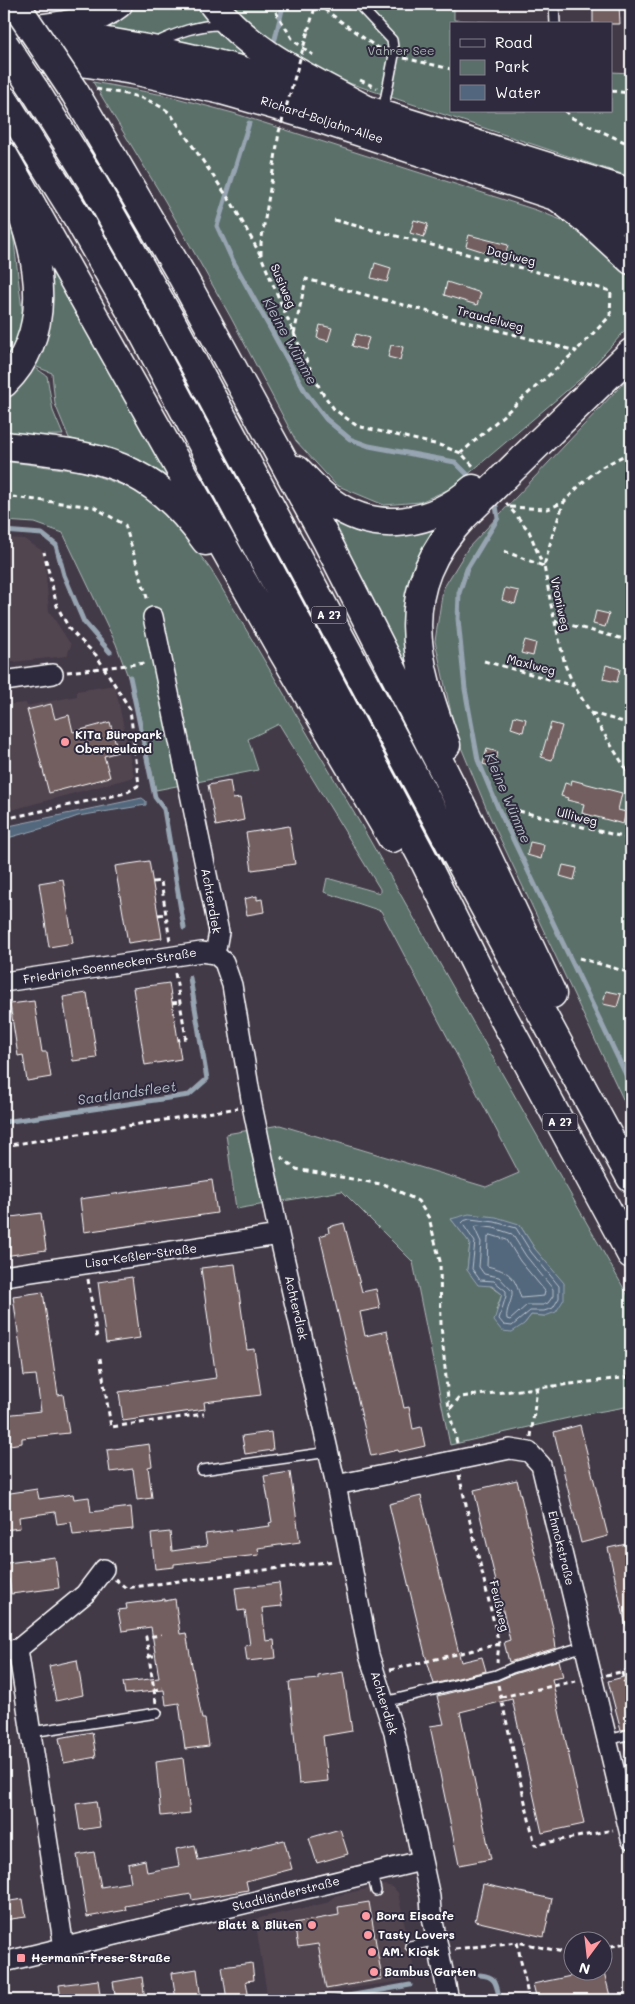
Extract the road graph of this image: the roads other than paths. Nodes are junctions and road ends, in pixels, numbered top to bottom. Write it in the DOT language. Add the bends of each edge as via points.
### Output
graph roads {
  1 [pos="15,4"];
  2 [pos="118,4"];
  3 [pos="213,4"];
  4 [pos="358,4"];
  5 [pos="554,4"];
  6 [pos="555,22"];
  7 [pos="231,26"];
  8 [pos="9,35"];
  9 [pos="144,48"];
  10 [pos="4,54"];
  11 [pos="4,100"];
  12 [pos="378,105"];
  13 [pos="4,156"];
  14 [pos="4,167"];
  15 [pos="631,193"];
  16 [pos="558,197"];
  17 [pos="631,221"];
  18 [pos="631,260"];
  19 [pos="631,334"];
  20 [pos="631,353"];
  21 [pos="4,383"];
  22 [pos="4,446"];
  23 [pos="274,446"];
  24 [pos="152,618"];
  25 [pos="280,647"];
  26 [pos="53,674"];
  27 [pos="4,681"];
  28 [pos="484,850"];
  29 [pos="215,954"];
  30 [pos="4,982"];
  31 [pos="488,989"];
  32 [pos="615,1146"];
  33 [pos="631,1178"];
  34 [pos="279,1235"];
  35 [pos="631,1254"];
  36 [pos="4,1276"];
  37 [pos="329,1452"];
  38 [pos="202,1470"];
  39 [pos="336,1485"];
  40 [pos="104,1569"];
  41 [pos="585,1646"];
  42 [pos="11,1650"];
  43 [pos="384,1702"];
  44 [pos="158,1713"];
  45 [pos="31,1732"];
  46 [pos="631,1734"];
  47 [pos="608,1740"];
  48 [pos="630,1833"];
  49 [pos="421,1861"];
  50 [pos="410,1946"];
  51 [pos="438,1946"];
  52 [pos="64,1948"];
  53 [pos="4,1962"];
  54 [pos="449,2000"];
  1 -- 23 [label="main road, bridge" via="83,91"];
  2 -- 8 [label="main road" via="89,20"];
  3 -- 7 [label="main road"];
  4 -- 12 [label="lane" via="392,40 394,55"];
  5 -- 6 [label="lane"];
  7 -- 9 [label="lane" via="208,25 181,32"];
  7 -- 12 [label="main road" via="265,54"];
  8 -- 9 [label="main road, Richard-Boljahn-Allee"];
  8 -- 32 [label="main road, A 27, bridge" via="34,89 172,320"];
  9 -- 12 [label="main road, Richard-Boljahn-Allee"];
  10 -- 16 [label="main road, Richard-Boljahn-Allee" via="133,70 222,90 309,115"];
  11 -- 31 [label="main road, A 27" via="79,220 141,329 426,864"];
  12 -- 15 [label="main road, Richard-Boljahn-Allee"];
  13 -- 25 [label="main road"];
  14 -- 21 [label="main road" via="24,218 38,282 36,321 30,344"];
  16 -- 17 [label="main road, Richard-Boljahn-Allee"];
  16 -- 18 [label="main road"];
  19 -- 23 [label="main road" via="461,499 421,519 376,521 346,511 319,492"];
  20 -- 28 [label="main road" via="453,528 434,555 422,586 416,620 419,656 433,710"];
  22 -- 25 [label="main road" via="94,458 129,471 162,492 190,518"];
  23 -- 28 [label="main road" via="326,539"];
  24 -- 29 [label="street, Achterdiek" via="219,932"];
  25 -- 31 [label="main road" via="442,923"];
  26 -- 27 [label="street"];
  28 -- 32 [label="main road" via="577,1047"];
  29 -- 30 [label="street, Friedrich-Soennecken-Straße" via="201,952"];
  29 -- 34 [label="street, Achterdiek" via="224,962 232,985 252,1106"];
  31 -- 35 [label="main road, A 27"];
  32 -- 33 [label="main road, A 27"];
  34 -- 36 [label="street, Lisa-Keßler-Straße"];
  34 -- 37 [label="street, Achterdiek"];
  37 -- 38 [label="lane"];
  37 -- 39 [label="street, Achterdiek"];
  39 -- 41 [label="street, Ehmckstraße" via="510,1449 529,1452 541,1466"];
  39 -- 43 [label="street, Achterdiek" via="369,1655"];
  40 -- 42 [label="street" via="84,1594"];
  41 -- 43 [label="lane" via="496,1675"];
  41 -- 47 [label="street, Ehmckstraße"];
  42 -- 45 [label="street"];
  43 -- 49 [label="street, Achterdiek" via="394,1733"];
  44 -- 45 [label="lane"];
  45 -- 52 [label="street"];
  46 -- 47 [label="lane"];
  47 -- 48 [label="street, Ehmckstraße"];
  49 -- 51 [label="street, Achterdiek"];
  49 -- 52 [label="street, Stadtländerstraße" via="374,1882"];
  50 -- 51 [label="lane"];
  51 -- 54 [label="street, Achterdiek"];
  52 -- 53 [label="street, Stadtländerstraße"];
}
